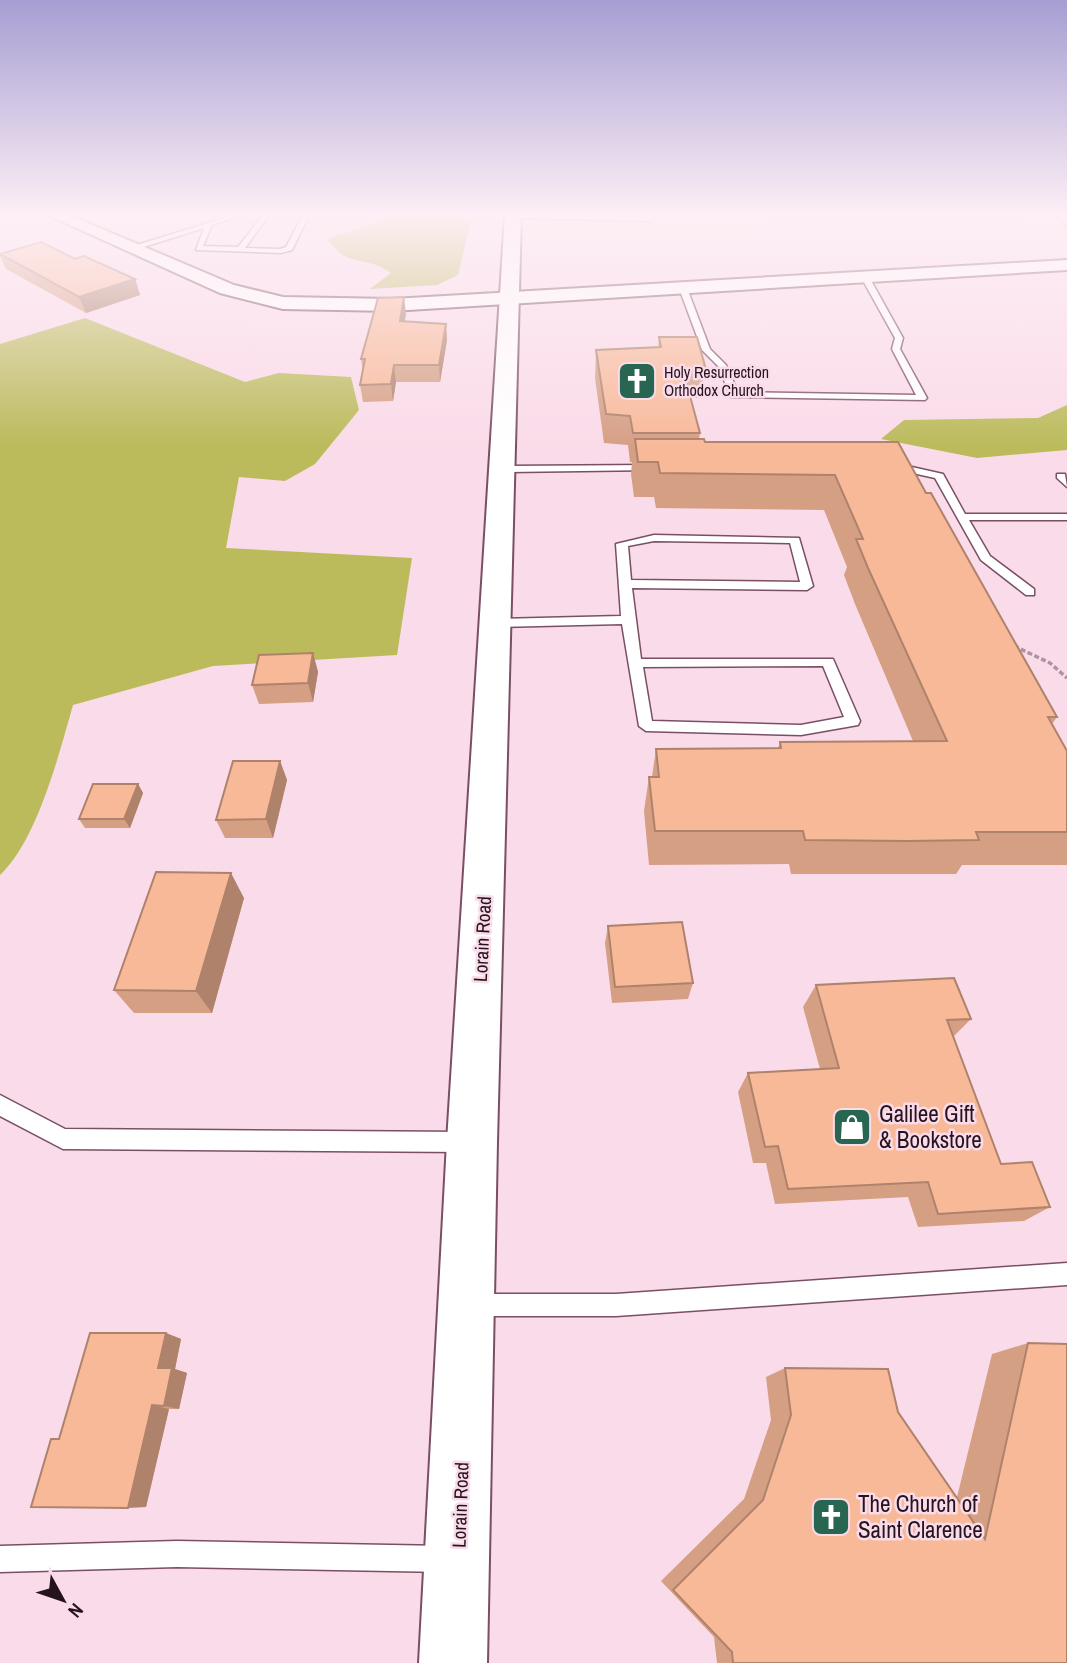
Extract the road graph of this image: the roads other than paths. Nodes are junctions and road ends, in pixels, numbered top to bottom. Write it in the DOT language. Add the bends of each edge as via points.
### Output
graph roads {
  1 [pos="242,293"];
  2 [pos="510,293"];
  3 [pos="611,293"];
  4 [pos="685,293"];
  5 [pos="874,293"];
  6 [pos="510,299"];
  7 [pos="886,466"];
  8 [pos="665,467"];
  9 [pos="503,469"];
  10 [pos="961,517"];
  11 [pos="1067,517"];
  12 [pos="625,584"];
  13 [pos="1030,592"];
  14 [pos="628,620"];
  15 [pos="497,623"];
  16 [pos="635,663"];
  17 [pos="0,1105"];
  18 [pos="472,1142"];
  19 [pos="1067,1274"];
  20 [pos="468,1305"];
  21 [pos="0,1559"];
  22 [pos="458,1559"];
  23 [pos="453,1663"];
  1 -- 6 [label="street" via="284,303 392,305"];
  2 -- 6 [label="street, Lorain Road"];
  3 -- 6 [label="street"];
  4 -- 5 [label="lane" via="706,350 722,365 734,395 922,398 896,349 899,338"];
  6 -- 9 [label="street, Lorain Road"];
  7 -- 10 [label="lane" via="939,476"];
  8 -- 9 [label="lane"];
  9 -- 15 [label="street, Lorain Road"];
  10 -- 11 [label="lane"];
  10 -- 13 [label="lane" via="985,558"];
  12 -- 12 [label="lane" via="622,544 654,538 769,539 794,540 807,586"];
  12 -- 14 [label="lane"];
  14 -- 15 [label="lane"];
  14 -- 16 [label="lane"];
  15 -- 18 [label="street, Lorain Road"];
  16 -- 16 [label="lane" via="828,662 853,721 801,730 646,726"];
  17 -- 18 [label="lane" via="63,1139"];
  18 -- 20 [label="street, Lorain Road"];
  19 -- 20 [label="lane" via="617,1305"];
  20 -- 22 [label="street, Lorain Road"];
  21 -- 22 [label="lane" via="177,1554"];
  22 -- 23 [label="street, Lorain Road"];
}
